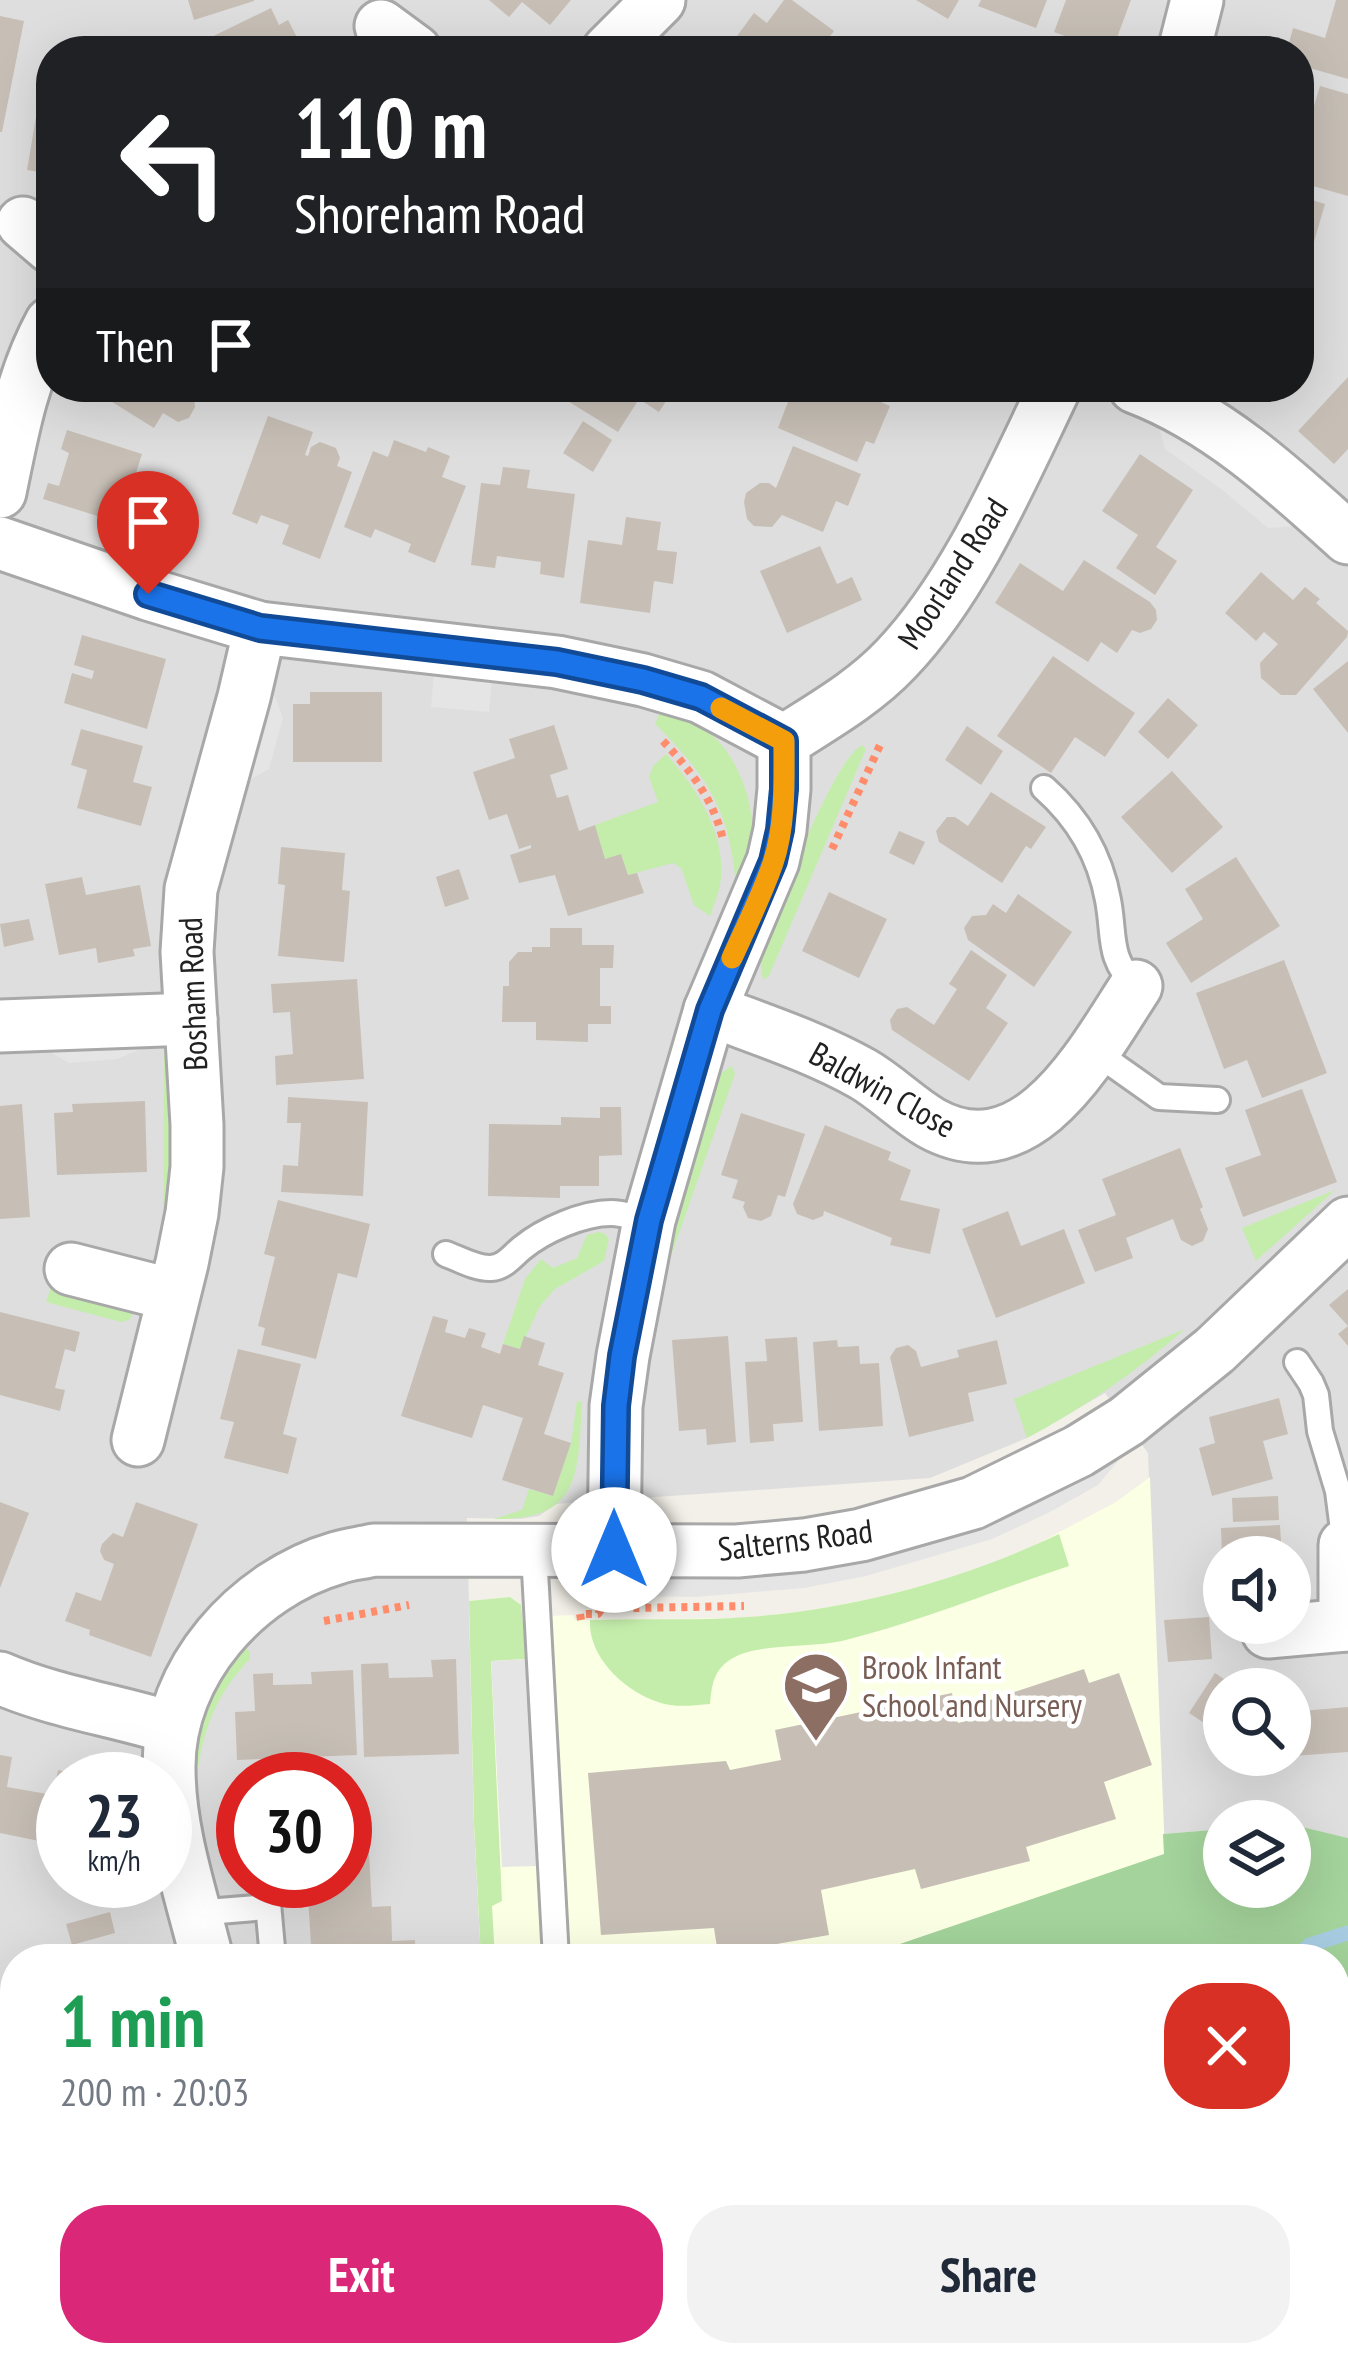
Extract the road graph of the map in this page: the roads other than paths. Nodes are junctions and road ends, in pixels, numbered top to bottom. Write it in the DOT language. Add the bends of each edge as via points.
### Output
graph roads {
  1 [pos="659,0"];
  2 [pos="1197,0"];
  3 [pos="623,36"];
  4 [pos="1188,36"];
  5 [pos="36,354"];
  6 [pos="1048,402"];
  7 [pos="1165,402"];
  8 [pos="0,492"];
  9 [pos="1348,538"];
  10 [pos="0,543"];
  11 [pos="260,628"];
  12 [pos="784,741"];
  13 [pos="1044,788"];
  14 [pos="1136,986"];
  15 [pos="710,1010"];
  16 [pos="191,1019"];
  17 [pos="0,1026"];
  18 [pos="1094,1051"];
  19 [pos="1217,1100"];
  20 [pos="649,1220"];
  21 [pos="1348,1223"];
  22 [pos="446,1254"];
  23 [pos="70,1269"];
  24 [pos="173,1295"];
  25 [pos="1297,1363"];
  26 [pos="138,1440"];
  27 [pos="1345,1545"];
  28 [pos="535,1569"];
  29 [pos="613,1573"];
  30 [pos="1347,1625"];
  31 [pos="1311,1628"];
  32 [pos="0,1678"];
  33 [pos="172,1728"];
  34 [pos="245,1908"];
  35 [pos="268,1908"];
  36 [pos="201,1936"];
  37 [pos="272,1944"];
  38 [pos="555,1944"];
  1 -- 3 [label="street"];
  2 -- 4 [label="street"];
  5 -- 8 [label="street"];
  6 -- 12 [label="street, Moorland Road" via="924,626 873,681"];
  7 -- 9 [label="street" via="1272,471"];
  10 -- 11 [label="street"];
  11 -- 12 [label="street" via="557,662 643,680 701,697"];
  11 -- 16 [label="street, Bosham Road" via="190,889"];
  12 -- 15 [label="street" via="773,861"];
  13 -- 14 [label="lane" via="1090,844 1108,897 1114,954"];
  14 -- 18 [label="street, Baldwin Close"];
  15 -- 18 [label="street, Baldwin Close" via="824,1054 962,1135 1030,1120"];
  15 -- 20 [label="street"];
  16 -- 17 [label="street"];
  16 -- 24 [label="street, Bosham Road" via="196,1167"];
  18 -- 19 [label="lane" via="1159,1097"];
  20 -- 22 [label="lane" via="591,1216 545,1234 495,1268"];
  20 -- 29 [label="street" via="616,1406"];
  21 -- 29 [label="street, Salterns Road" via="1127,1421 973,1503 805,1545"];
  23 -- 24 [label="street"];
  24 -- 26 [label="street, Bosham Road"];
  25 -- 27 [label="lane" via="1316,1395"];
  27 -- 30 [label="street"];
  28 -- 29 [label="street, Salterns Road"];
  28 -- 33 [label="street, Salterns Road" via="374,1550 308,1569 275,1586 214,1642"];
  28 -- 38 [label="lane"];
  30 -- 31 [label="street"];
  32 -- 33 [label="street"];
  33 -- 36 [label="street, Salterns Road" via="172,1804"];
  34 -- 36 [label="lane"];
  35 -- 37 [label="lane"];
}
